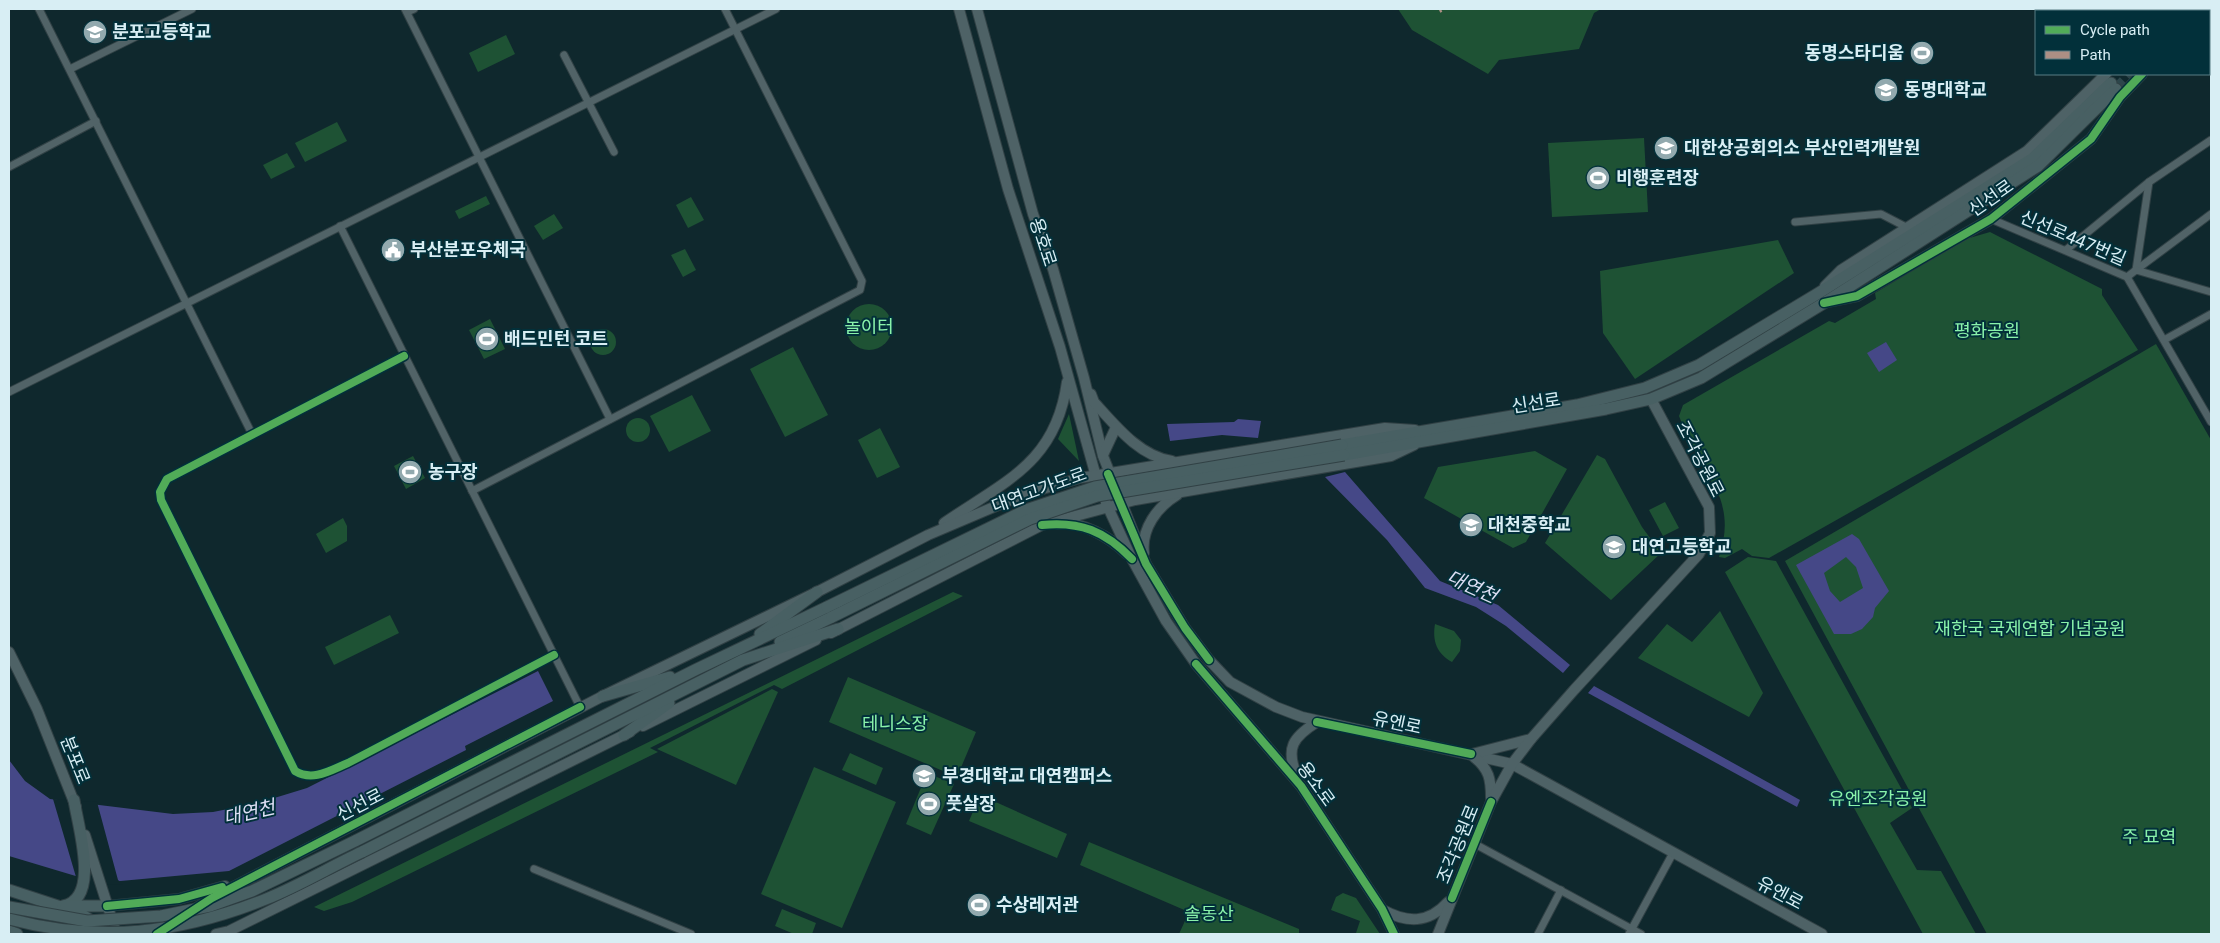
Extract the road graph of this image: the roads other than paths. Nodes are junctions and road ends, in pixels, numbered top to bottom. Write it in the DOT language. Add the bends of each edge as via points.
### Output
graph roads {
  1 [pos="39,9"];
  2 [pos="192,9"];
  3 [pos="725,9"];
  4 [pos="776,9"];
  5 [pos="959,9"];
  6 [pos="978,9"];
  7 [pos="409,10"];
  8 [pos="735,29"];
  9 [pos="564,55"];
  10 [pos="70,69"];
  11 [pos="2141,75"];
  12 [pos="2111,82"];
  13 [pos="588,102"];
  14 [pos="96,121"];
  15 [pos="992,130"];
  16 [pos="2211,140"];
  17 [pos="1015,149"];
  18 [pos="614,152"];
  19 [pos="479,157"];
  20 [pos="9,167"];
  21 [pos="2149,182"];
  22 [pos="1008,190"];
  23 [pos="1033,214"];
  24 [pos="2211,214"];
  25 [pos="1991,219"];
  26 [pos="1795,222"];
  27 [pos="340,226"];
  28 [pos="1908,228"];
  29 [pos="2066,250"];
  30 [pos="2136,270"];
  31 [pos="2127,276"];
  32 [pos="2211,292"];
  33 [pos="1820,299"];
  34 [pos="187,303"];
  35 [pos="2211,314"];
  36 [pos="2164,340"];
  37 [pos="404,356"];
  38 [pos="1067,376"];
  39 [pos="1084,378"];
  40 [pos="9,392"];
  41 [pos="1651,399"];
  42 [pos="610,419"];
  43 [pos="2211,422"];
  44 [pos="1116,427"];
  45 [pos="252,434"];
  46 [pos="1424,435"];
  47 [pos="1103,456"];
  48 [pos="1178,462"];
  49 [pos="1110,478"];
  50 [pos="1098,480"];
  51 [pos="472,490"];
  52 [pos="1181,492"];
  53 [pos="1120,504"];
  54 [pos="1108,507"];
  55 [pos="1042,526"];
  56 [pos="928,535"];
  57 [pos="1132,559"];
  58 [pos="1146,564"];
  59 [pos="818,592"];
  60 [pos="838,630"];
  61 [pos="9,652"];
  62 [pos="554,655"];
  63 [pos="741,655"];
  64 [pos="697,675"];
  65 [pos="603,696"];
  66 [pos="580,707"];
  67 [pos="1317,722"];
  68 [pos="624,735"];
  69 [pos="1531,739"];
  70 [pos="1471,754"];
  71 [pos="1512,764"];
  72 [pos="1301,786"];
  73 [pos="74,800"];
  74 [pos="1491,802"];
  75 [pos="1475,844"];
  76 [pos="1673,853"];
  77 [pos="534,869"];
  78 [pos="250,878"];
  79 [pos="9,890"];
  80 [pos="1561,890"];
  81 [pos="1452,898"];
  82 [pos="45,901"];
  83 [pos="63,906"];
  84 [pos="107,906"];
  85 [pos="9,907"];
  86 [pos="1382,909"];
  87 [pos="9,919"];
  88 [pos="9,931"];
  89 [pos="1630,932"];
  90 [pos="227,933"];
  91 [pos="687,933"];
  92 [pos="17,934"];
  93 [pos="109,934"];
  94 [pos="117,934"];
  95 [pos="157,934"];
  96 [pos="216,934"];
  97 [pos="1394,934"];
  98 [pos="1438,934"];
  99 [pos="1538,934"];
  100 [pos="1641,934"];
  101 [pos="1822,934"];
  1 -- 10 [label="street"];
  2 -- 10 [label="street"];
  3 -- 8 [label="street"];
  4 -- 8 [label="street"];
  5 -- 15 [label="main road, 용호로"];
  6 -- 17 [label="main road, 용호로"];
  7 -- 19 [label="street"];
  8 -- 13 [label="street"];
  8 -- 42 [label="street" via="862,281 860,290"];
  9 -- 13 [label="street"];
  10 -- 14 [label="street"];
  11 -- 25 [label="main road, 신선로" via="2120,98 2092,139"];
  12 -- 28 [label="main road" via="2027,151"];
  12 -- 33 [label="highway, 신선로" via="2038,166"];
  13 -- 18 [label="street"];
  13 -- 19 [label="street"];
  14 -- 20 [label="street"];
  14 -- 34 [label="street"];
  15 -- 17 [label="main road" via="994,122 1000,121"];
  15 -- 22 [label="main road, 용호로"];
  16 -- 21 [label="street"];
  17 -- 23 [label="main road, 용호로"];
  19 -- 27 [label="street"];
  19 -- 42 [label="street"];
  21 -- 29 [label="street"];
  21 -- 30 [label="street"];
  22 -- 23 [label="main road" via="1027,224 1032,223"];
  22 -- 38 [label="main road, 용호로"];
  23 -- 39 [label="main road, 용호로" via="1054,269"];
  24 -- 30 [label="street"];
  25 -- 29 [label="street, 신선로447번길"];
  25 -- 33 [label="main road, 신선로" via="1857,296"];
  26 -- 28 [label="street" via="1881,214"];
  27 -- 34 [label="street"];
  27 -- 37 [label="street"];
  28 -- 33 [label="main road" via="1841,270"];
  29 -- 31 [label="street, 신선로447번길"];
  30 -- 31 [label="street"];
  30 -- 32 [label="street"];
  31 -- 36 [label="street, 신선로447번길"];
  33 -- 41 [label="highway, 신선로" via="1701,378"];
  33 -- 46 [label="highway" via="1699,365 1646,388"];
  34 -- 40 [label="street"];
  34 -- 45 [label="street"];
  35 -- 36 [label="street"];
  36 -- 43 [label="street, 신선로447번길"];
  37 -- 45 [label="street"];
  37 -- 51 [label="street"];
  38 -- 50 [label="main road, 용호로"];
  38 -- 56 [label="main road" via="1057,424 1039,454 1019,473"];
  39 -- 44 [label="main road" via="1094,402"];
  39 -- 47 [label="main road, 용호로"];
  41 -- 46 [label="highway, 신선로" via="1606,409"];
  41 -- 69 [label="main road, 조각공원로" via="1709,507 1710,533 1699,554"];
  42 -- 51 [label="street"];
  44 -- 47 [label="main road"];
  44 -- 48 [label="main road" via="1161,460"];
  45 -- 62 [label="street" via="167,479 160,492 161,500 295,771 309,777 348,763"];
  46 -- 48 [label="main road" via="1385,428"];
  46 -- 52 [label="main road" via="1390,456"];
  46 -- 63 [label="highway, 대연고가도로, bridge" via="1097,496 1030,519"];
  47 -- 49 [label="main road, 용호로"];
  48 -- 49 [label="main road"];
  49 -- 50 [label="main road"];
  49 -- 53 [label="main road"];
  50 -- 54 [label="main road, 용소로"];
  50 -- 56 [label="main road" via="1059,483"];
  51 -- 62 [label="street"];
  52 -- 53 [label="main road"];
  52 -- 58 [label="main road" via="1167,502 1148,526 1143,540"];
  53 -- 54 [label="main road"];
  53 -- 58 [label="main road"];
  54 -- 55 [label="main road"];
  54 -- 57 [label="main road, 용소로"];
  55 -- 57 [label="main road" via="1062,523 1090,530 1113,542"];
  55 -- 60 [label="main road"];
  56 -- 59 [label="main road, 신선로"];
  57 -- 72 [label="main road, 용소로" via="1166,621 1196,664"];
  58 -- 67 [label="main road, 유엔로" via="1185,628 1230,682 1276,707"];
  59 -- 63 [label="highway"];
  59 -- 65 [label="main road, 신선로"];
  60 -- 63 [label="highway"];
  60 -- 68 [label="main road"];
  61 -- 73 [label="main road, 분포로" via="37,709"];
  62 -- 66 [label="street"];
  63 -- 64 [label="highway"];
  64 -- 65 [label="highway"];
  64 -- 68 [label="highway"];
  64 -- 85 [label="highway, bridge" via="252,891 210,906 161,916 87,921"];
  64 -- 87 [label="highway, bridge" via="267,899 223,914 134,933 72,931"];
  65 -- 66 [label="main road, 신선로"];
  66 -- 78 [label="main road, 신선로"];
  67 -- 70 [label="main road, 유엔로"];
  67 -- 72 [label="main road" via="1300,733 1291,748 1292,765"];
  68 -- 90 [label="main road"];
  69 -- 70 [label="main road"];
  69 -- 71 [label="main road, 조각공원로"];
  70 -- 71 [label="main road, 유엔로"];
  70 -- 74 [label="main road" via="1485,765"];
  71 -- 74 [label="main road, 조각공원로"];
  71 -- 76 [label="main road, 유엔로"];
  72 -- 86 [label="main road, 용소로"];
  73 -- 83 [label="highway" via="85,884 77,899"];
  73 -- 84 [label="main road, 분포로"];
  74 -- 75 [label="main road, 조각공원로"];
  75 -- 80 [label="street"];
  75 -- 81 [label="main road, 조각공원로"];
  76 -- 89 [label="street"];
  76 -- 101 [label="main road, 유엔로"];
  77 -- 91 [label="street"];
  78 -- 84 [label="main road" via="179,900"];
  78 -- 95 [label="main road, 신선로"];
  79 -- 82 [label="highway"];
  80 -- 89 [label="street"];
  80 -- 99 [label="street"];
  81 -- 86 [label="main road" via="1439,912 1427,918 1397,918"];
  81 -- 98 [label="main road, 조각공원로"];
  82 -- 83 [label="highway"];
  82 -- 93 [label="highway" via="79,913"];
  83 -- 84 [label="highway"];
  84 -- 94 [label="main road, 분포로"];
  86 -- 97 [label="main road, 용소로"];
  88 -- 92 [label="highway"];
  89 -- 100 [label="street"];
  90 -- 96 [label="main road"];
}
